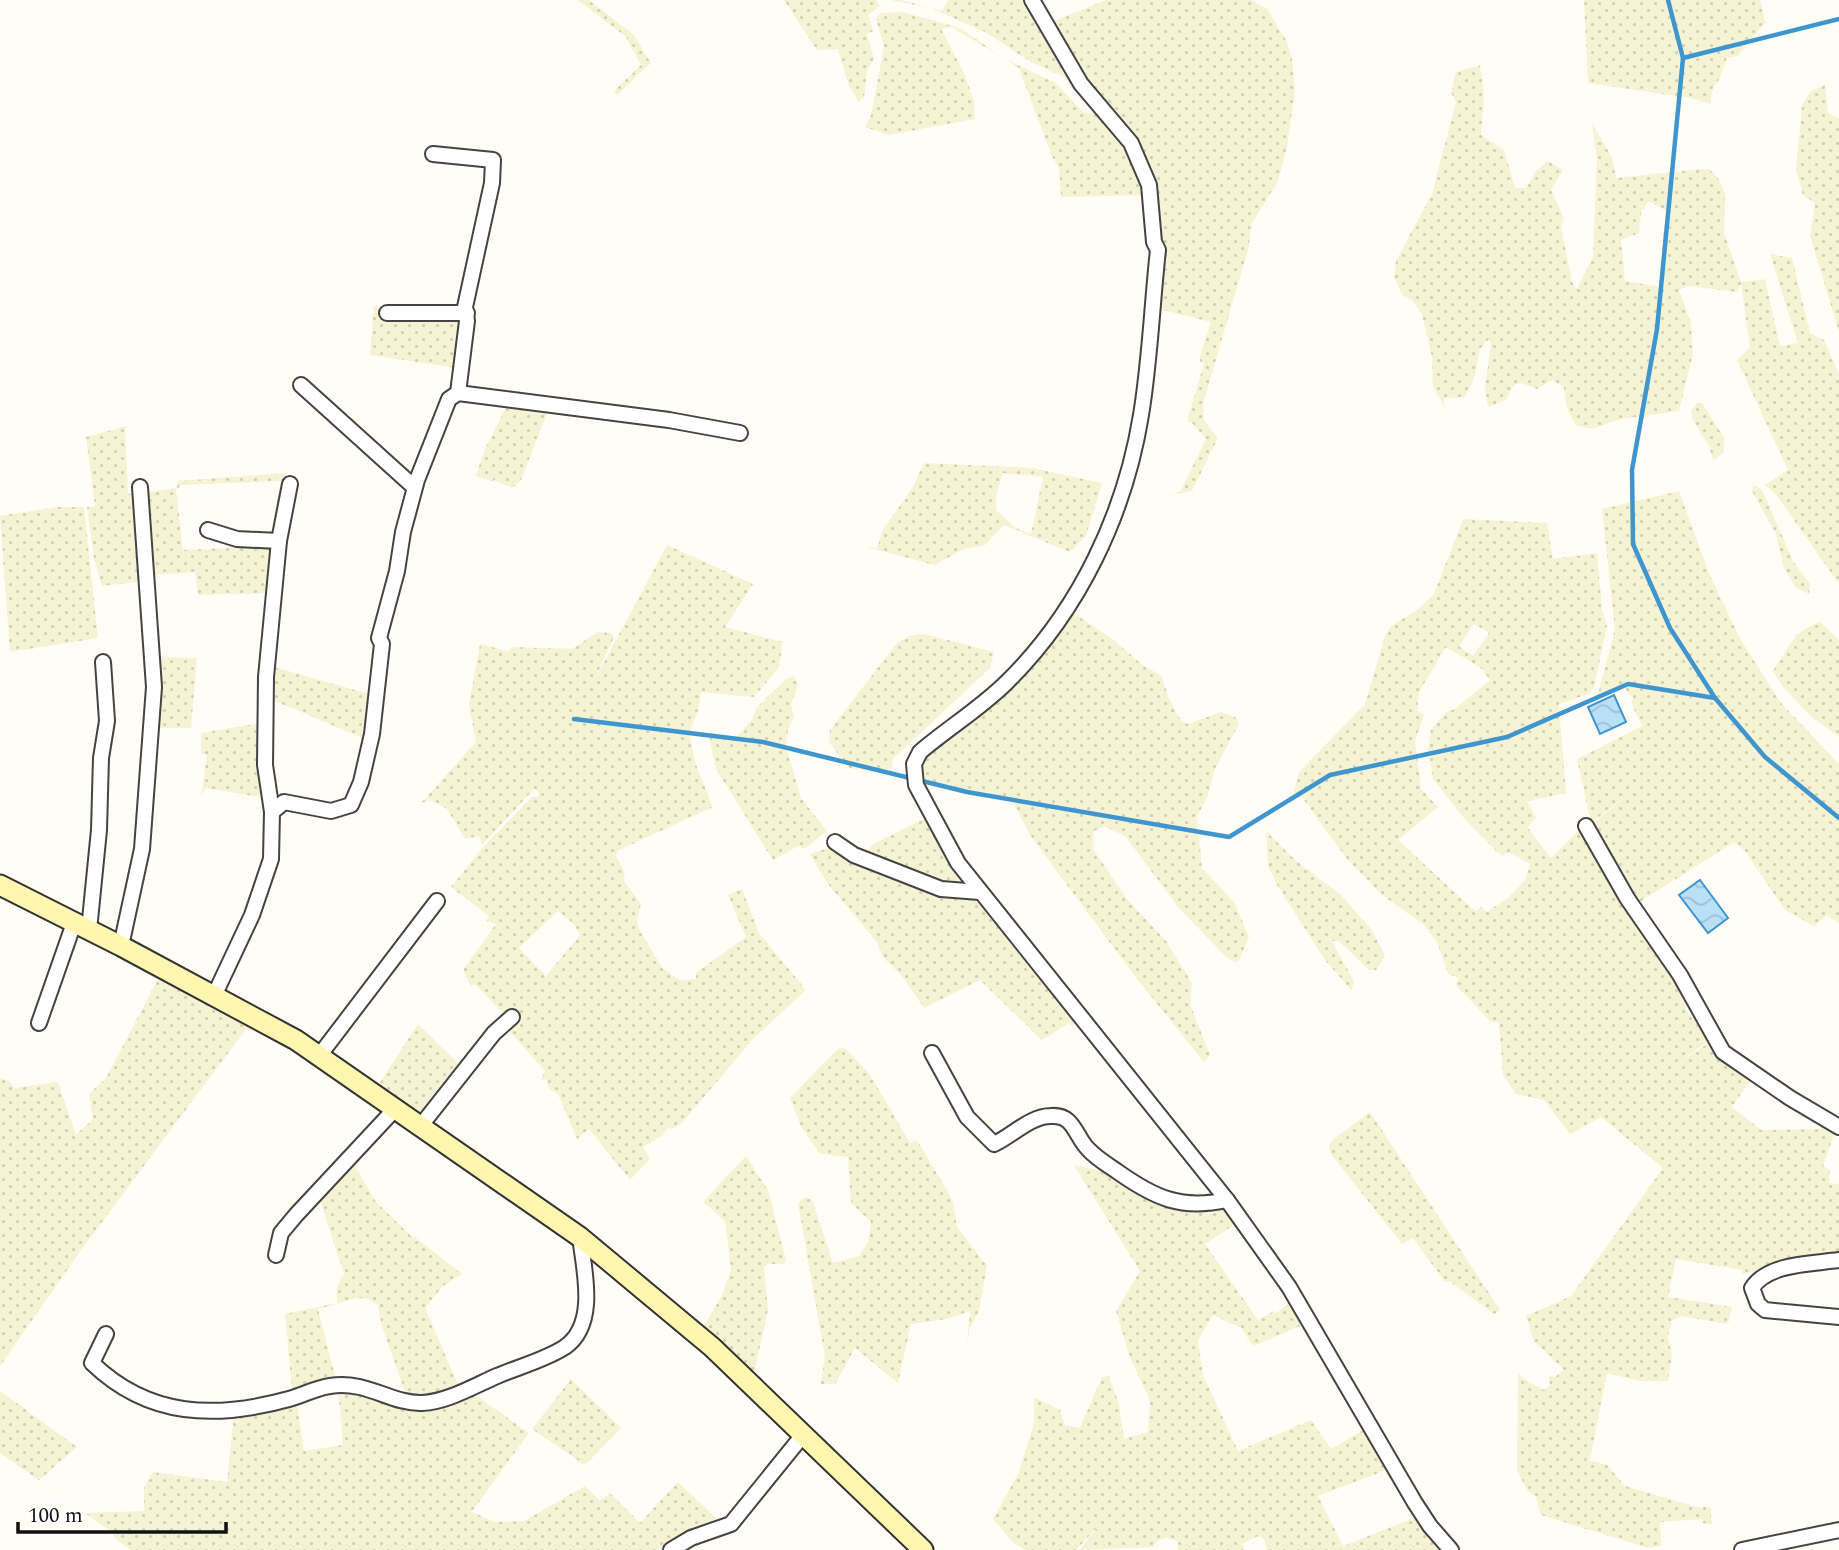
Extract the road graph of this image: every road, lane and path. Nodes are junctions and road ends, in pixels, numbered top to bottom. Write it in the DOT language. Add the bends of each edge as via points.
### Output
graph roads {
  1 [pos="1032,0"];
  2 [pos="433,154"];
  3 [pos="387,313"];
  4 [pos="467,313"];
  5 [pos="301,386"];
  6 [pos="458,393"];
  7 [pos="740,433"];
  8 [pos="290,484"];
  9 [pos="140,487"];
  10 [pos="414,487"];
  11 [pos="208,530"];
  12 [pos="279,541"];
  13 [pos="103,662"];
  14 [pos="272,812"];
  15 [pos="1586,826"];
  16 [pos="835,842"];
  17 [pos="0,885"];
  18 [pos="980,892"];
  19 [pos="437,901"];
  20 [pos="82,927"];
  21 [pos="121,946"];
  22 [pos="214,996"];
  23 [pos="512,1017"];
  24 [pos="39,1023"];
  25 [pos="932,1053"];
  26 [pos="319,1056"];
  27 [pos="396,1109"];
  28 [pos="1839,1127"];
  29 [pos="419,1128"];
  30 [pos="1227,1200"];
  31 [pos="580,1237"];
  32 [pos="276,1255"];
  33 [pos="1839,1260"];
  34 [pos="1839,1317"];
  35 [pos="106,1334"];
  36 [pos="803,1435"];
  37 [pos="1839,1530"];
  38 [pos="671,1550"];
  39 [pos="923,1550"];
  40 [pos="1451,1550"];
  41 [pos="1742,1550"];
  1 -- 18 [label="street" via="1081,83 1131,144 1149,185 1158,250 1141,413 1121,497 1098,553 1065,610 1020,668 919,752 914,764 916,785 940,834"];
  2 -- 4 [label="street" via="494,160"];
  3 -- 4 [label="street"];
  4 -- 6 [label="street"];
  5 -- 10 [label="street"];
  6 -- 7 [label="street"];
  6 -- 10 [label="street" via="449,399"];
  8 -- 12 [label="street"];
  9 -- 21 [label="street" via="154,687 142,849"];
  10 -- 14 [label="street" via="385,609 372,734 357,792 351,805 331,811 284,802"];
  11 -- 12 [label="street" via="237,540"];
  12 -- 14 [label="street" via="265,724"];
  13 -- 20 [label="street" via="107,721 99,830"];
  14 -- 22 [label="street" via="269,868"];
  15 -- 28 [label="street" via="1723,1052"];
  16 -- 18 [label="street" via="854,855 941,889"];
  17 -- 20 [label="street"];
  18 -- 30 [label="street"];
  19 -- 26 [label="street"];
  20 -- 21 [label="street"];
  20 -- 24 [label="street"];
  21 -- 22 [label="street"];
  22 -- 26 [label="street"];
  23 -- 29 [label="street" via="494,1032"];
  25 -- 30 [label="street" via="967,1117 994,1144 1047,1115 1059,1116 1071,1121 1087,1148 1151,1195 1183,1204"];
  26 -- 27 [label="street"];
  27 -- 29 [label="street"];
  27 -- 32 [label="street" via="281,1233"];
  29 -- 31 [label="street"];
  30 -- 40 [label="street" via="1294,1295 1422,1514"];
  31 -- 35 [label="street" via="586,1306 582,1323 565,1347 424,1403 351,1385 329,1386 251,1407 173,1409 130,1393 92,1363"];
  31 -- 36 [label="street" via="712,1348"];
  33 -- 34 [label="street" via="1777,1270 1758,1279 1752,1288 1765,1310"];
  36 -- 38 [label="street" via="731,1524"];
  36 -- 39 [label="street"];
  37 -- 41 [label="street"];
}
